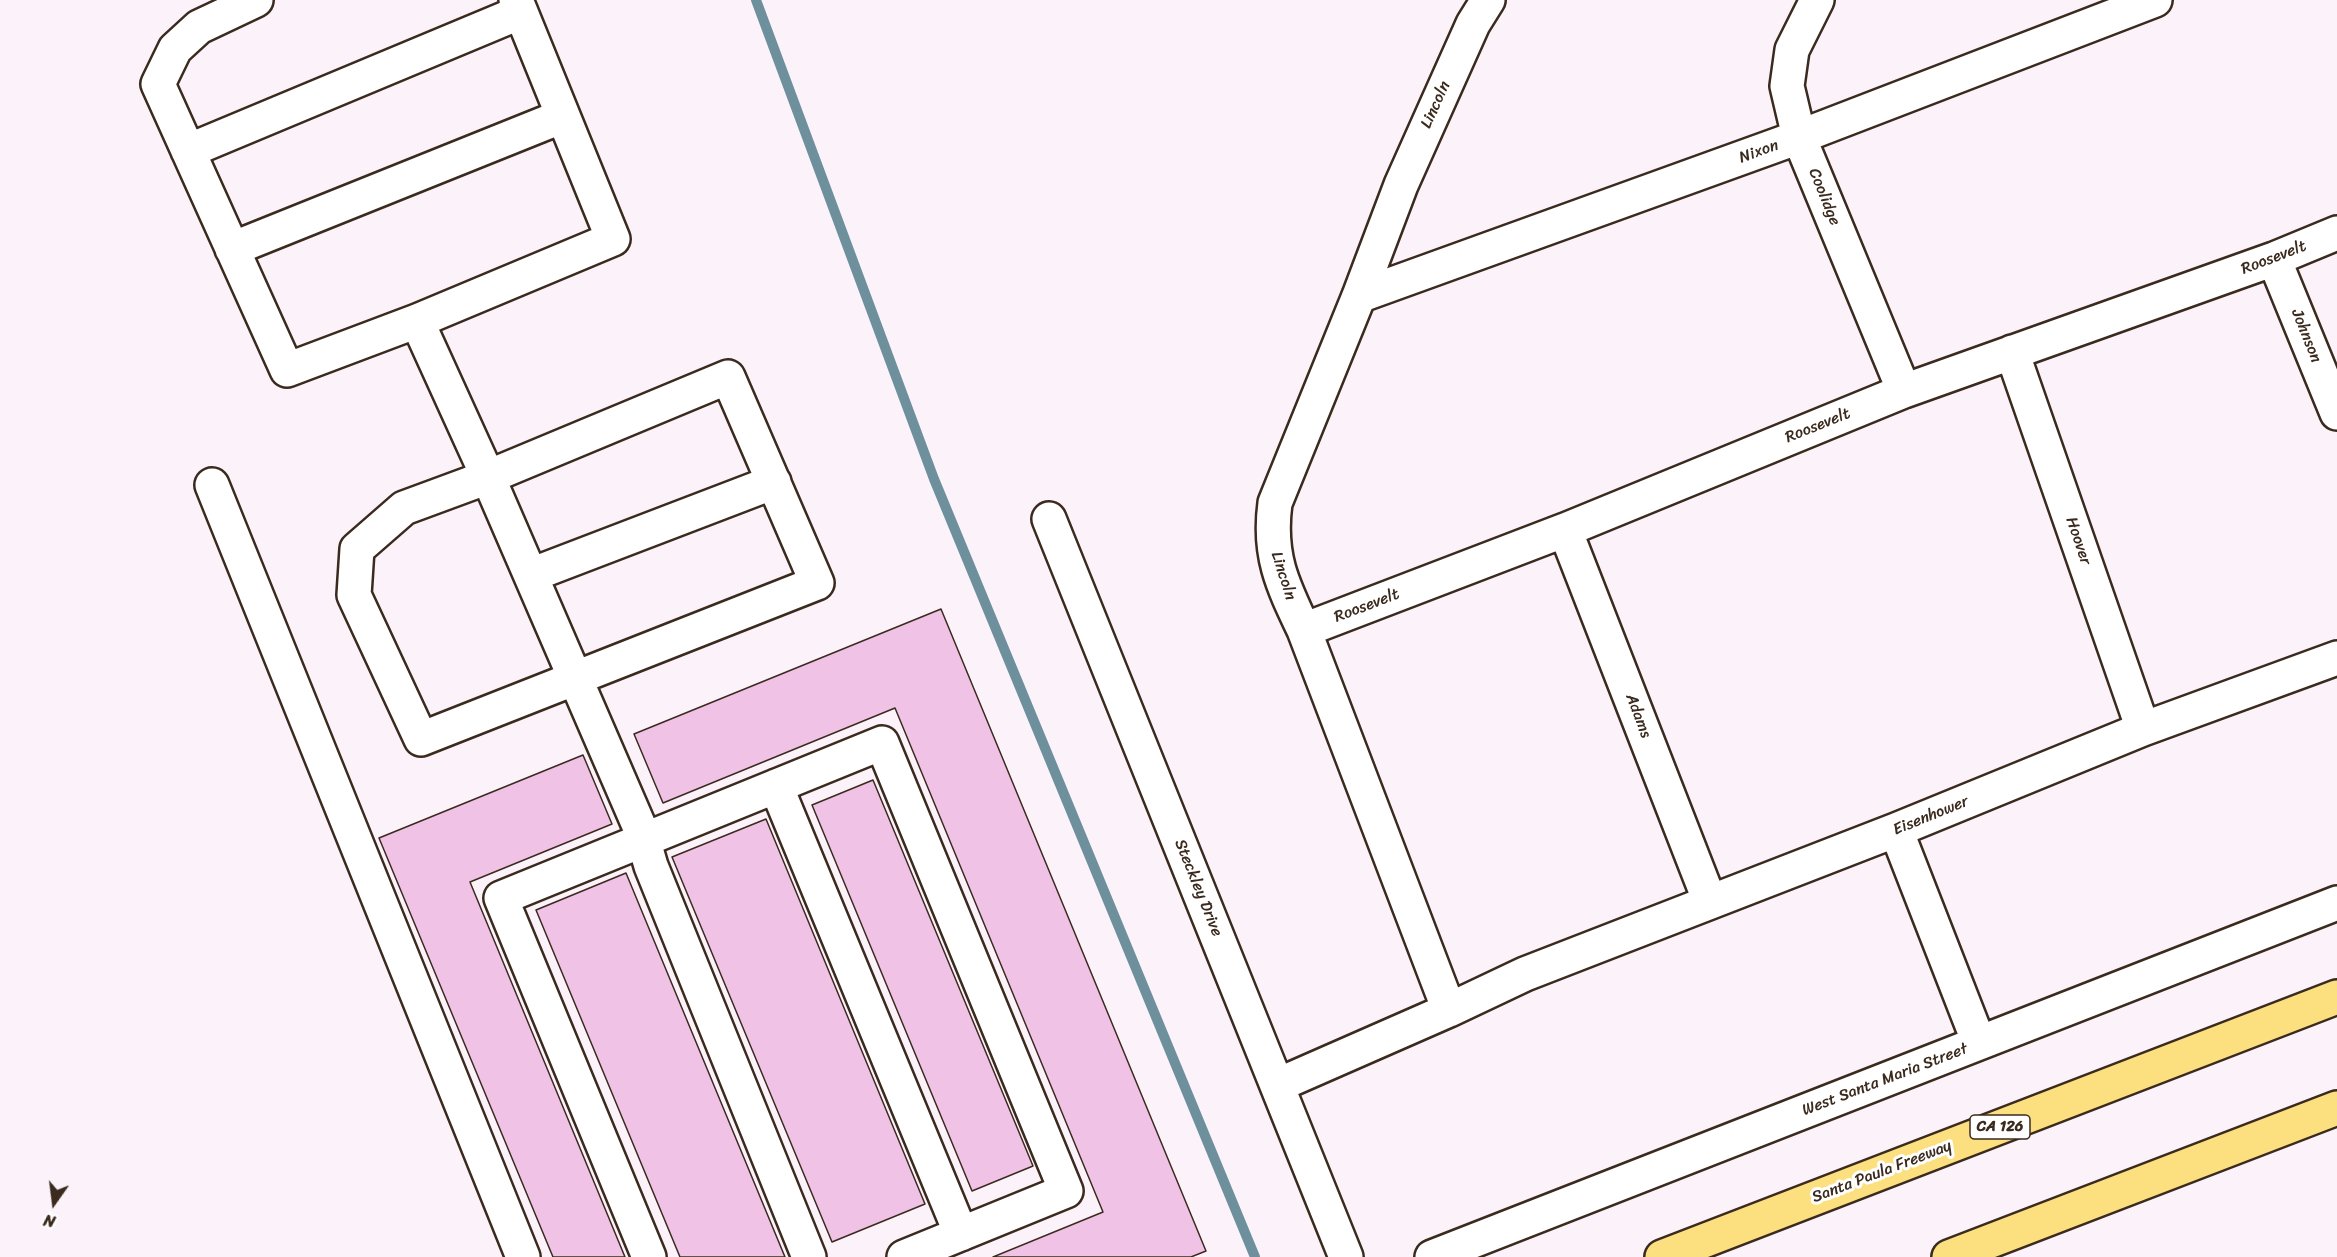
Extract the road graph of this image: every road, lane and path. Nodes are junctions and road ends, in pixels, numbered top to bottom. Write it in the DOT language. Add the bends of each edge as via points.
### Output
graph roads {
  1 [pos="256,0"];
  2 [pos="1488,0"];
  3 [pos="1817,0"];
  4 [pos="2155,0"];
  5 [pos="518,6"];
  6 [pos="563,116"];
  7 [pos="1799,137"];
  8 [pos="188,151"];
  9 [pos="2337,233"];
  10 [pos="232,249"];
  11 [pos="2274,259"];
  12 [pos="1359,296"];
  13 [pos="417,321"];
  14 [pos="2012,352"];
  15 [pos="1904,390"];
  16 [pos="2337,413"];
  17 [pos="488,477"];
  18 [pos="774,482"];
  19 [pos="213,485"];
  20 [pos="1049,519"];
  21 [pos="1565,530"];
  22 [pos="531,575"];
  23 [pos="1304,630"];
  24 [pos="2337,658"];
  25 [pos="576,679"];
  26 [pos="2143,729"];
  27 [pos="777,786"];
  28 [pos="1896,830"];
  29 [pos="643,840"];
  30 [pos="1710,902"];
  31 [pos="2337,903"];
  32 [pos="2337,997"];
  33 [pos="1449,1010"];
  34 [pos="1979,1043"];
  35 [pos="1278,1085"];
  36 [pos="2337,1108"];
  37 [pos="960,1234"];
  38 [pos="523,1257"];
  39 [pos="648,1257"];
  40 [pos="809,1257"];
  41 [pos="904,1257"];
  42 [pos="1346,1257"];
  43 [pos="1432,1257"];
  44 [pos="1662,1257"];
  45 [pos="1949,1257"];
  1 -- 8 [label="street" via="199,27 175,49 158,84"];
  2 -- 12 [label="street, Lincoln" via="1473,24 1401,185"];
  3 -- 7 [label="street, Coolidge" via="1792,50 1787,71 1786,86"];
  4 -- 7 [label="street, Nixon"];
  5 -- 6 [label="street"];
  5 -- 8 [label="street"];
  6 -- 10 [label="street"];
  6 -- 13 [label="street" via="613,239"];
  7 -- 12 [label="street, Nixon"];
  7 -- 15 [label="street, Coolidge"];
  8 -- 10 [label="street"];
  9 -- 11 [label="street, Roosevelt"];
  10 -- 13 [label="street" via="287,370"];
  11 -- 14 [label="street, Roosevelt"];
  11 -- 16 [label="street, Johnson"];
  12 -- 23 [label="street, Lincoln" via="1275,502 1274,557 1282,585"];
  13 -- 17 [label="street"];
  14 -- 15 [label="street, Roosevelt"];
  14 -- 26 [label="street, Hoover"];
  15 -- 21 [label="street, Roosevelt"];
  17 -- 18 [label="street" via="728,377"];
  17 -- 22 [label="street"];
  17 -- 25 [label="street" via="404,508 357,549 354,595 421,739"];
  18 -- 22 [label="street"];
  18 -- 25 [label="street" via="817,583"];
  19 -- 38 [label="street"];
  20 -- 35 [label="street, Steckley Drive"];
  21 -- 23 [label="street, Roosevelt"];
  21 -- 30 [label="street, Adams"];
  22 -- 25 [label="street"];
  23 -- 33 [label="street, Lincoln"];
  24 -- 26 [label="street, Eisenhower"];
  25 -- 29 [label="street"];
  26 -- 28 [label="street, Eisenhower"];
  27 -- 29 [label="street"];
  27 -- 37 [label="street"];
  27 -- 37 [label="street" via="882,743 1053,1159 1066,1191"];
  28 -- 30 [label="street, Eisenhower"];
  28 -- 34 [label="street"];
  29 -- 39 [label="street" via="501,898"];
  29 -- 40 [label="street"];
  30 -- 33 [label="street, Eisenhower" via="1526,974"];
  31 -- 34 [label="street, West Santa Maria Street"];
  32 -- 44 [label="highway, Santa Paula Freeway / CA 126"];
  33 -- 35 [label="street"];
  34 -- 43 [label="street, West Santa Maria Street"];
  35 -- 42 [label="street, Steckley Drive"];
  36 -- 45 [label="highway"];
  37 -- 41 [label="street"];
}
